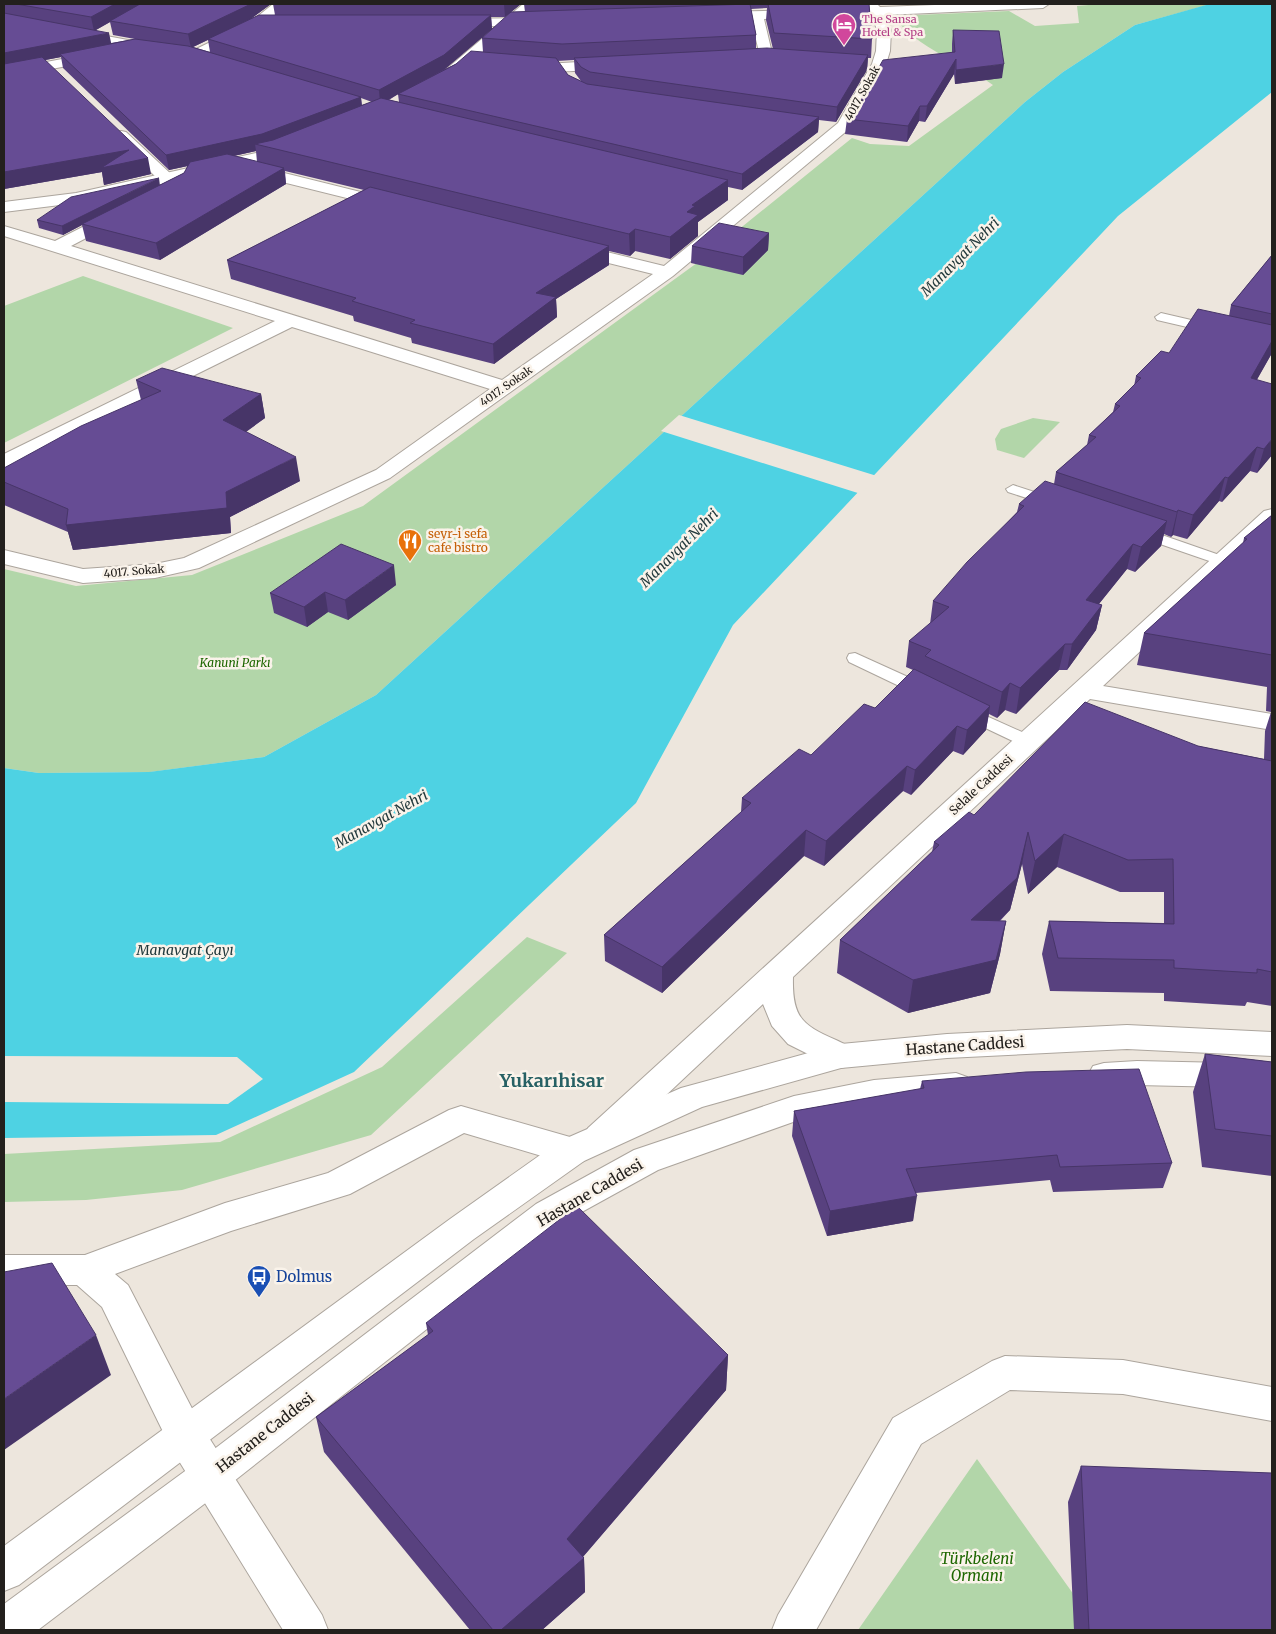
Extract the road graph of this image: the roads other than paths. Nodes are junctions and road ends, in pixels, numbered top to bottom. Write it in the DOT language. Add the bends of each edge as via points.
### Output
graph roads {
  1 [pos="280,4"];
  2 [pos="530,4"];
  3 [pos="709,4"];
  4 [pos="1043,4"];
  5 [pos="873,8"];
  6 [pos="847,12"];
  7 [pos="817,13"];
  8 [pos="757,15"];
  9 [pos="725,16"];
  10 [pos="706,17"];
  11 [pos="4,21"];
  12 [pos="547,22"];
  13 [pos="258,23"];
  14 [pos="297,23"];
  15 [pos="438,23"];
  16 [pos="508,23"];
  17 [pos="113,27"];
  18 [pos="96,36"];
  19 [pos="139,47"];
  20 [pos="193,54"];
  21 [pos="766,57"];
  22 [pos="747,58"];
  23 [pos="467,59"];
  24 [pos="212,60"];
  25 [pos="813,60"];
  26 [pos="487,61"];
  27 [pos="626,63"];
  28 [pos="516,64"];
  29 [pos="50,66"];
  30 [pos="562,68"];
  31 [pos="4,74"];
  32 [pos="64,79"];
  33 [pos="433,83"];
  34 [pos="571,84"];
  35 [pos="112,126"];
  36 [pos="304,142"];
  37 [pos="230,164"];
  38 [pos="186,174"];
  39 [pos="166,178"];
  40 [pos="735,195"];
  41 [pos="155,196"];
  42 [pos="754,200"];
  43 [pos="4,207"];
  44 [pos="130,209"];
  45 [pos="410,209"];
  46 [pos="4,231"];
  47 [pos="562,246"];
  48 [pos="55,248"];
  49 [pos="667,272"];
  50 [pos="1161,317"];
  51 [pos="290,321"];
  52 [pos="1226,333"];
  53 [pos="504,387"];
  54 [pos="4,462"];
  55 [pos="1012,489"];
  56 [pos="1067,508"];
  57 [pos="1272,516"];
  58 [pos="1122,527"];
  59 [pos="4,557"];
  60 [pos="1223,561"];
  61 [pos="855,658"];
  62 [pos="1082,690"];
  63 [pos="1272,722"];
  64 [pos="1027,742"];
  65 [pos="778,971"];
  66 [pos="1272,1044"];
  67 [pos="841,1056"];
  68 [pos="1272,1076"];
  69 [pos="1078,1077"];
  70 [pos="981,1084"];
  71 [pos="585,1145"];
  72 [pos="4,1270"];
  73 [pos="85,1270"];
  74 [pos="1272,1404"];
  75 [pos="185,1435"];
  76 [pos="210,1476"];
  77 [pos="4,1572"];
  78 [pos="4,1630"];
  79 [pos="308,1630"];
  80 [pos="793,1630"];
  1 -- 13 [label="street"];
  2 -- 16 [label="street"];
  3 -- 9 [label="street"];
  4 -- 5 [label="street"];
  5 -- 6 [label="street"];
  5 -- 42 [label="street, 4017. Sokak" via="884,30 883,51 869,64 844,126 831,128"];
  7 -- 8 [label="street"];
  8 -- 9 [label="street"];
  8 -- 21 [label="street"];
  9 -- 10 [label="street"];
  11 -- 18 [label="street"];
  12 -- 16 [label="street"];
  13 -- 14 [label="street"];
  13 -- 20 [label="street"];
  15 -- 16 [label="street"];
  16 -- 23 [label="street"];
  17 -- 18 [label="street"];
  18 -- 19 [label="street"];
  19 -- 20 [label="street"];
  19 -- 29 [label="street"];
  20 -- 24 [label="street"];
  21 -- 22 [label="street"];
  21 -- 25 [label="street"];
  23 -- 26 [label="street"];
  23 -- 33 [label="street"];
  27 -- 30 [label="street"];
  28 -- 30 [label="street"];
  29 -- 31 [label="street"];
  29 -- 32 [label="street"];
  30 -- 34 [label="street"];
  35 -- 39 [label="street"];
  36 -- 37 [label="street" via="270,156"];
  37 -- 38 [label="street"];
  37 -- 45 [label="street"];
  38 -- 39 [label="street"];
  38 -- 41 [label="street" via="180,184"];
  39 -- 43 [label="street" via="76,198"];
  40 -- 42 [label="street"];
  42 -- 49 [label="street, 4017. Sokak"];
  44 -- 48 [label="street"];
  46 -- 48 [label="street"];
  47 -- 49 [label="street"];
  48 -- 51 [label="street"];
  49 -- 53 [label="street, 4017. Sokak"];
  50 -- 52 [label="lane"];
  51 -- 53 [label="street"];
  51 -- 54 [label="street"];
  53 -- 59 [label="street, 4017. Sokak" via="383,474 191,563 155,571 82,576"];
  55 -- 56 [label="lane"];
  57 -- 60 [label="street, Selale Caddesi"];
  58 -- 60 [label="lane"];
  60 -- 62 [label="street, Selale Caddesi"];
  61 -- 64 [label="lane"];
  62 -- 63 [label="street"];
  62 -- 64 [label="street, Selale Caddesi"];
  64 -- 65 [label="street, Selale Caddesi"];
  65 -- 67 [label="street" via="776,997 783,1019 792,1032 806,1042"];
  65 -- 71 [label="street, Selale Caddesi"];
  66 -- 67 [label="street, Hastane Caddesi" via="1127,1037 947,1046"];
  67 -- 71 [label="street, Hastane Caddesi" via="693,1097"];
  68 -- 69 [label="street" via="1137,1073"];
  70 -- 76 [label="street, Hastane Caddesi" via="874,1093 794,1109 646,1160 548,1214"];
  71 -- 73 [label="street" via="461,1119 338,1184 225,1218"];
  71 -- 75 [label="street, Hastane Caddesi" via="462,1229"];
  72 -- 73 [label="street"];
  73 -- 75 [label="street" via="115,1296"];
  74 -- 80 [label="street" via="1123,1377 1005,1372 907,1431"];
  75 -- 76 [label="street"];
  75 -- 77 [label="street, Hastane Caddesi"];
  76 -- 78 [label="street, Hastane Caddesi"];
  76 -- 79 [label="street"];
}
